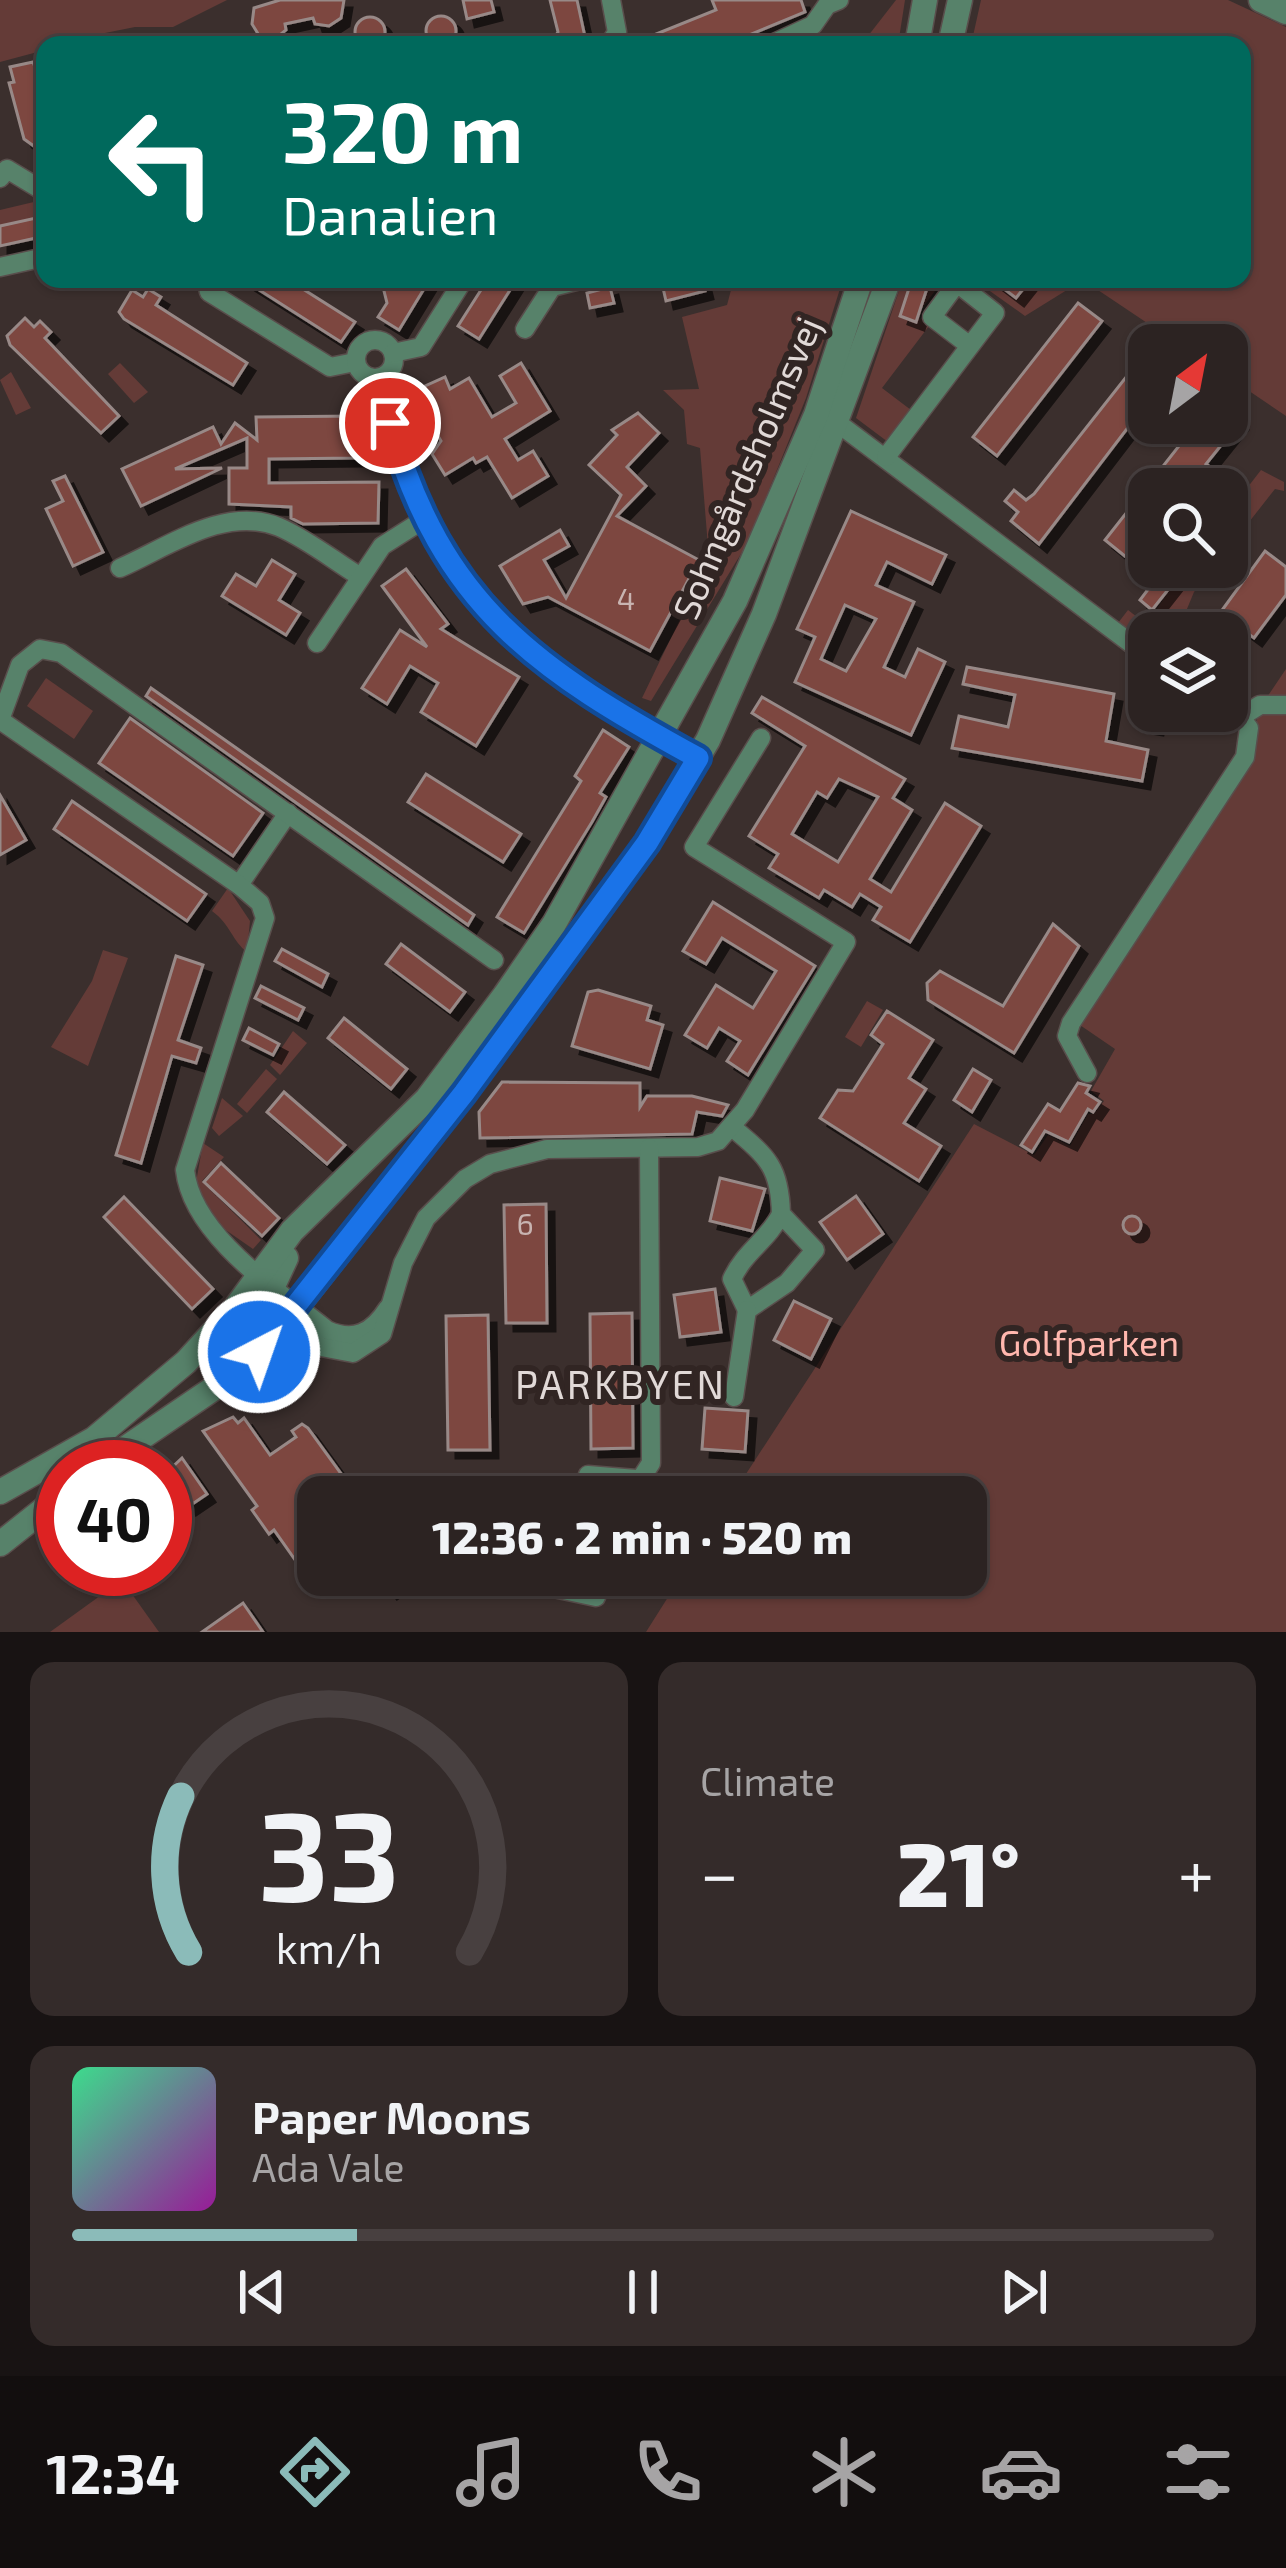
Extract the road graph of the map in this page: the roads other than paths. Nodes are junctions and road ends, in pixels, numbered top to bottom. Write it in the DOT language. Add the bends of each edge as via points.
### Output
graph roads {
  1 [pos="611,0"];
  2 [pos="839,0"];
  3 [pos="926,0"];
  4 [pos="960,0"];
  5 [pos="1261,0"];
  6 [pos="1286,12"];
  7 [pos="615,36"];
  8 [pos="789,36"];
  9 [pos="919,36"];
  10 [pos="952,36"];
  11 [pos="2,169"];
  12 [pos="36,187"];
  13 [pos="36,259"];
  14 [pos="0,267"];
  15 [pos="208,288"];
  16 [pos="458,288"];
  17 [pos="551,288"];
  18 [pos="858,288"];
  19 [pos="886,288"];
  20 [pos="525,329"];
  21 [pos="970,346"];
  22 [pos="393,353"];
  23 [pos="356,362"];
  24 [pos="378,378"];
  25 [pos="838,424"];
  26 [pos="886,457"];
  27 [pos="423,520"];
  28 [pos="120,568"];
  29 [pos="359,576"];
  30 [pos="1128,641"];
  31 [pos="317,643"];
  32 [pos="1286,705"];
  33 [pos="1248,712"];
  34 [pos="1248,725"];
  35 [pos="659,737"];
  36 [pos="761,738"];
  37 [pos="698,758"];
  38 [pos="288,813"];
  39 [pos="238,885"];
  40 [pos="494,960"];
  41 [pos="1087,1073"];
  42 [pos="733,1128"];
  43 [pos="649,1148"];
  44 [pos="781,1214"];
  45 [pos="273,1296"];
  46 [pos="747,1310"];
  47 [pos="734,1396"];
  48 [pos="94,1439"];
  49 [pos="133,1440"];
  50 [pos="641,1476"];
  51 [pos="0,1492"];
  52 [pos="0,1506"];
  53 [pos="36,1515"];
  54 [pos="0,1544"];
  1 -- 7 [label="street"];
  2 -- 8 [label="street"];
  3 -- 9 [label="street"];
  4 -- 10 [label="street"];
  5 -- 6 [label="street"];
  11 -- 12 [label="street"];
  13 -- 14 [label="street"];
  15 -- 23 [label="street" via="330,367"];
  16 -- 22 [label="street" via="421,347"];
  17 -- 20 [label="street"];
  18 -- 35 [label="street, Sohngårdsholmsvej" via="816,415 755,558"];
  19 -- 25 [label="street, Sohngårdsholmsvej"];
  21 -- 26 [label="street"];
  22 -- 23 [label="street" via="372,339"];
  22 -- 24 [label="street" via="392,367"];
  23 -- 24 [label="street"];
  24 -- 27 [label="street"];
  25 -- 26 [label="street"];
  25 -- 37 [label="street, Sohngårdsholmsvej"];
  26 -- 30 [label="street"];
  27 -- 29 [label="street" via="382,546"];
  27 -- 35 [label="street" via="500,628"];
  28 -- 29 [label="street" via="211,525 258,522"];
  29 -- 31 [label="street"];
  32 -- 33 [label="street"];
  34 -- 41 [label="street" via="1245,757 1071,1023 1067,1036"];
  35 -- 37 [label="street"];
  35 -- 45 [label="street, Sohngårdsholmsvej" via="554,925 407,1122 320,1203"];
  36 -- 42 [label="street" via="694,847 846,942"];
  37 -- 45 [label="street, Sohngårdsholmsvej" via="625,875"];
  38 -- 39 [label="street"];
  38 -- 39 [label="street" via="61,653 40,649 20,665 0,720"];
  38 -- 40 [label="street"];
  39 -- 45 [label="street" via="265,918 185,1170 190,1203"];
  42 -- 43 [label="street" via="698,1148"];
  42 -- 44 [label="street" via="771,1157 781,1178"];
  43 -- 45 [label="street" via="511,1155 471,1175 413,1238 377,1339 346,1354 321,1347"];
  43 -- 50 [label="street" via="650,1463"];
  44 -- 46 [label="street" via="732,1279"];
  44 -- 46 [label="street" via="815,1250"];
  45 -- 48 [label="street, Sohngårdsholmsvej"];
  45 -- 49 [label="street, Sohngårdsholmsvej" via="220,1384"];
  46 -- 47 [label="street"];
  48 -- 51 [label="street, Sohngårdsholmsvej"];
  48 -- 52 [label="street"];
  53 -- 54 [label="street"];
}
